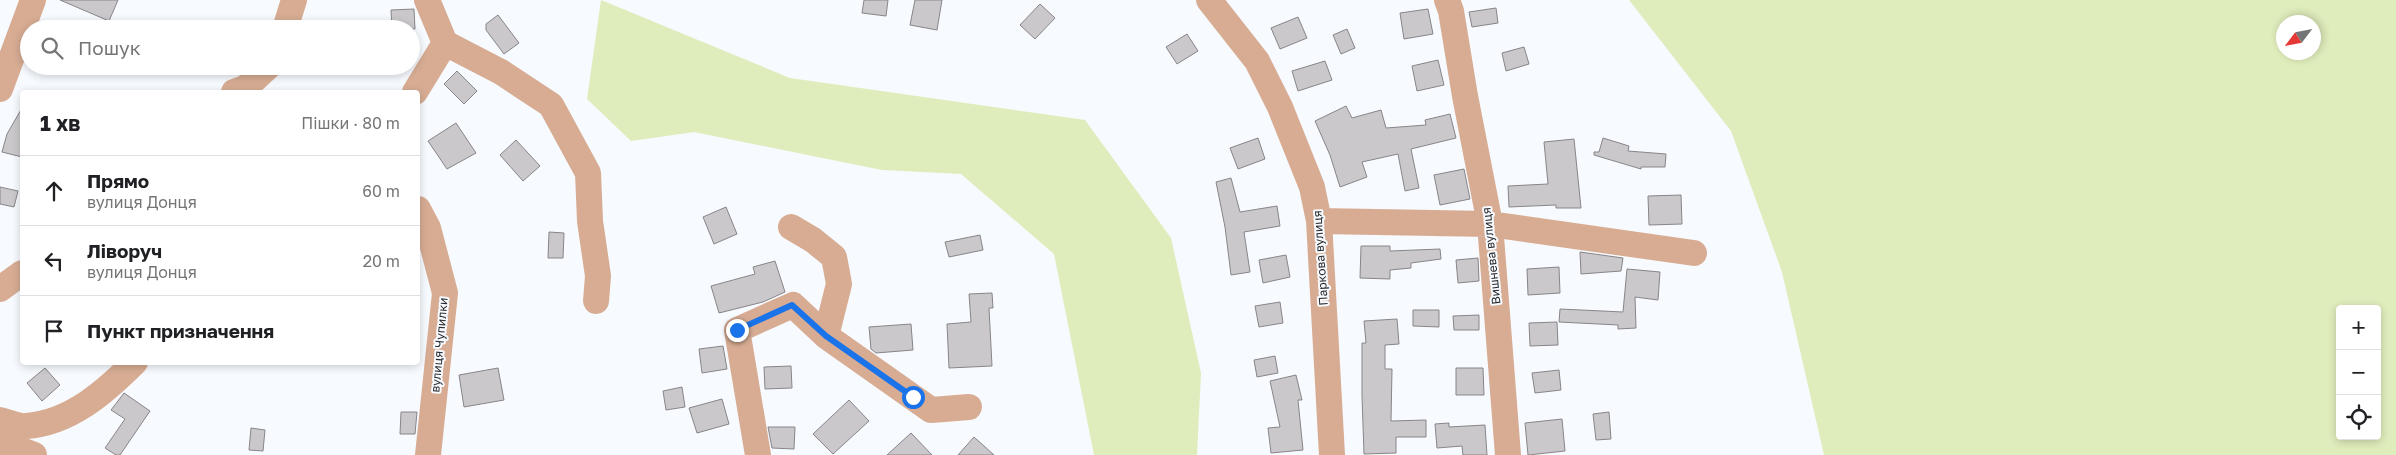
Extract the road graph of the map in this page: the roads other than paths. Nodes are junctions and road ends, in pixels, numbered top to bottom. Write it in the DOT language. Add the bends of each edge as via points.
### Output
graph roads {
  1 [pos="33,0"];
  2 [pos="294,0"];
  3 [pos="427,0"];
  4 [pos="1209,0"];
  5 [pos="1447,0"];
  6 [pos="26,20"];
  7 [pos="288,20"];
  8 [pos="20,35"];
  9 [pos="445,43"];
  10 [pos="259,75"];
  11 [pos="0,89"];
  12 [pos="240,90"];
  13 [pos="416,90"];
  14 [pos="420,213"];
  15 [pos="1320,221"];
  16 [pos="1490,224"];
  17 [pos="791,227"];
  18 [pos="1694,252"];
  19 [pos="20,275"];
  20 [pos="0,290"];
  21 [pos="596,301"];
  22 [pos="826,336"];
  23 [pos="132,365"];
  24 [pos="969,407"];
  25 [pos="0,420"];
  26 [pos="0,442"];
  27 [pos="34,455"];
  28 [pos="428,455"];
  29 [pos="758,455"];
  30 [pos="1332,455"];
  31 [pos="1508,455"];
  1 -- 6 [label="street"];
  2 -- 7 [label="street"];
  3 -- 9 [label="street"];
  4 -- 15 [label="street, Паркова вулиця" via="1261,69 1312,187"];
  5 -- 16 [label="street, Вишнева вулиця"];
  8 -- 11 [label="street"];
  9 -- 13 [label="street"];
  9 -- 21 [label="street" via="501,72 551,105 588,173 590,221 598,276"];
  10 -- 12 [label="street"];
  14 -- 28 [label="street, вулиця Чупилки" via="428,228 445,293"];
  15 -- 16 [label="street"];
  15 -- 30 [label="street, Паркова вулиця"];
  16 -- 18 [label="street"];
  16 -- 31 [label="street, Вишнева вулиця"];
  17 -- 22 [label="street" via="834,257 839,284"];
  19 -- 20 [label="street"];
  22 -- 24 [label="street" via="931,410"];
  22 -- 29 [label="street" via="792,305 737,330"];
  23 -- 25 [label="street" via="106,392 64,417 25,426"];
  26 -- 27 [label="street"];
}
